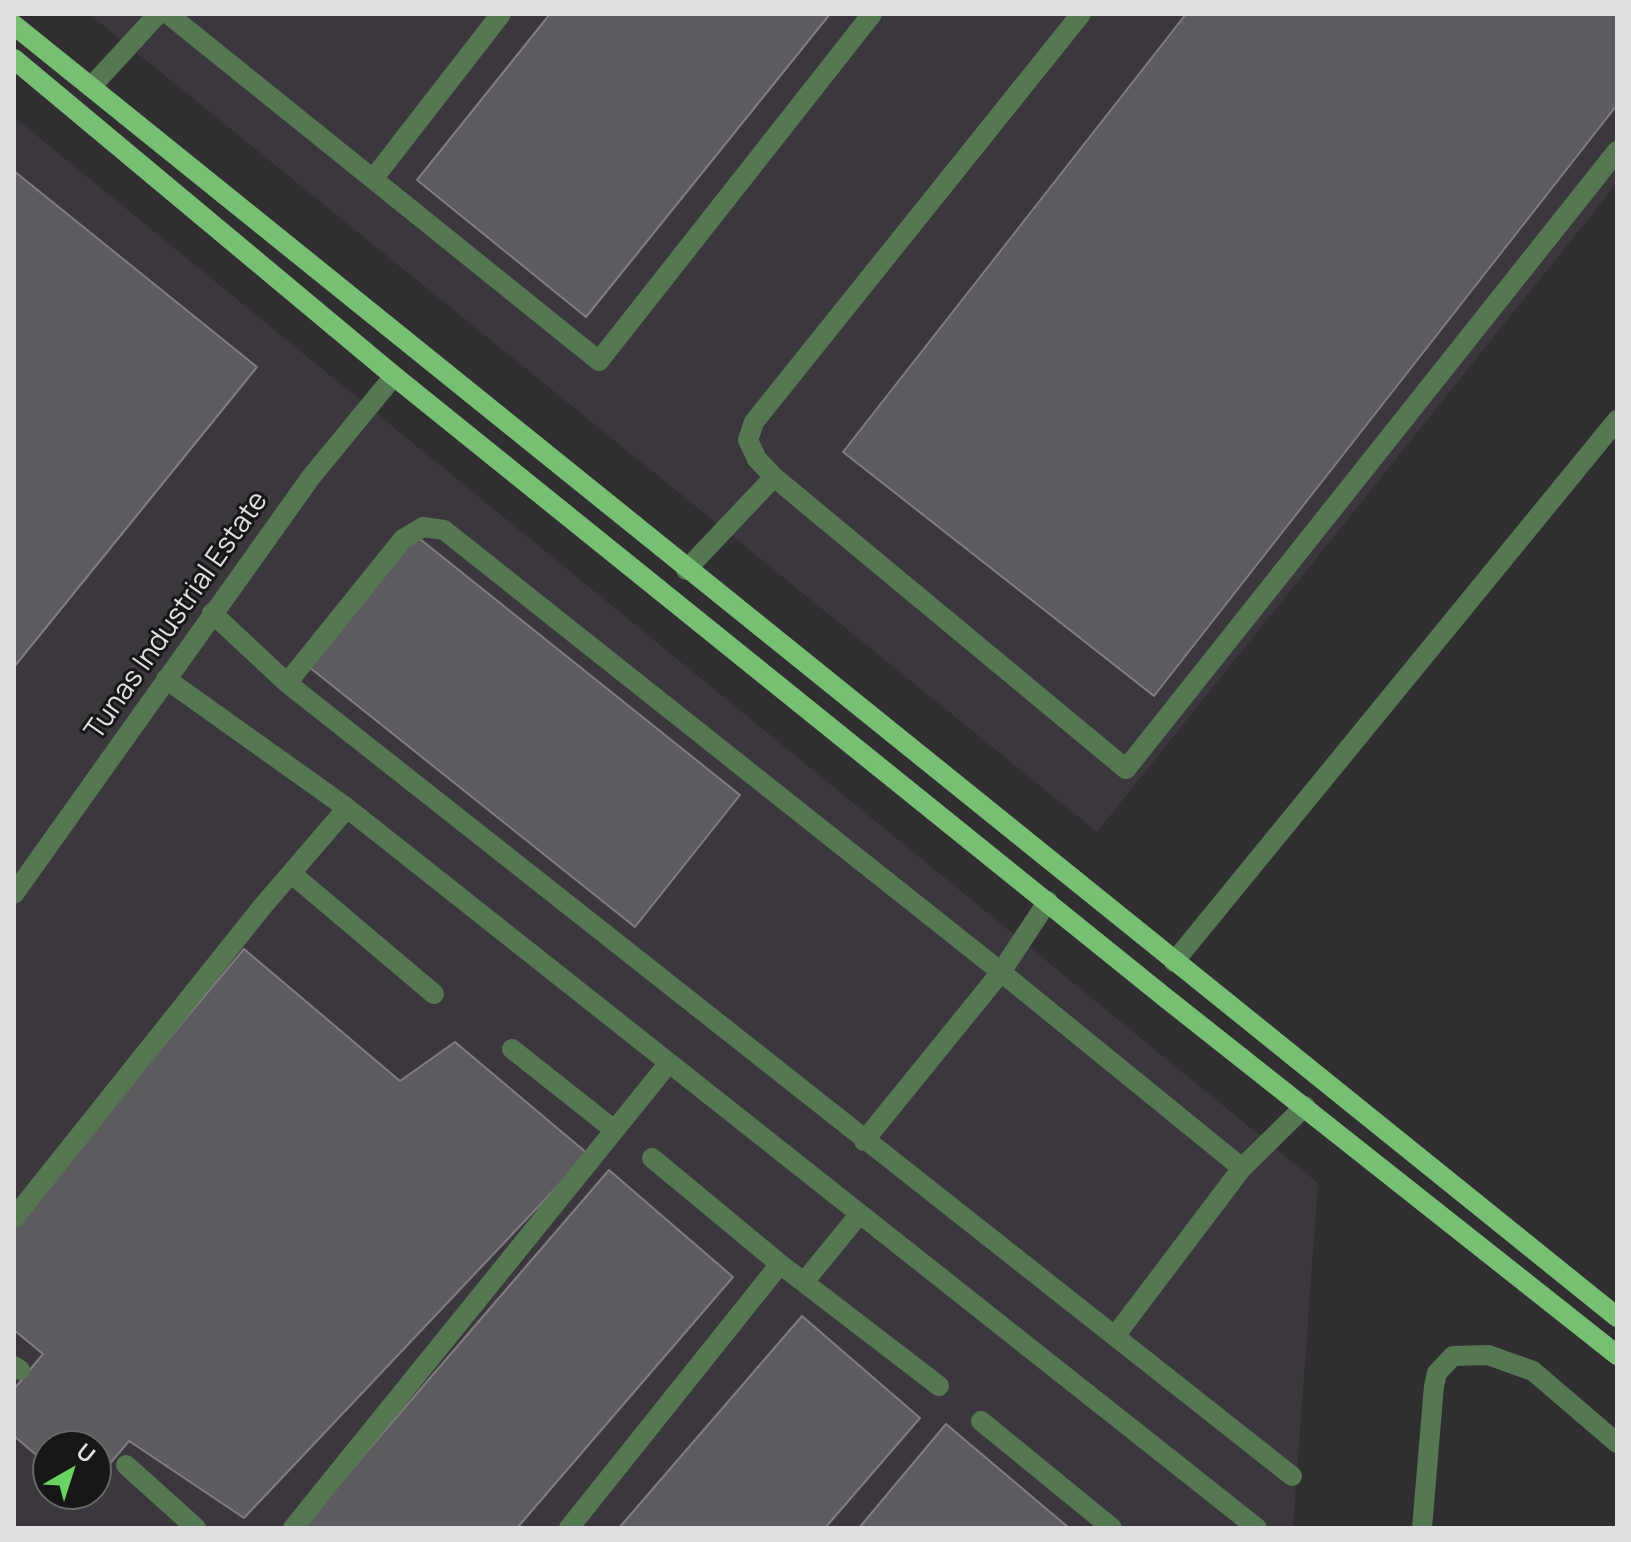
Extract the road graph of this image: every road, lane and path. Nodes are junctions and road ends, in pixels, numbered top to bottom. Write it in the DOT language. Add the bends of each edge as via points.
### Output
graph roads {
  1 [pos="158,14"];
  2 [pos="168,14"];
  3 [pos="501,14"];
  4 [pos="872,14"];
  5 [pos="1081,14"];
  6 [pos="14,25"];
  7 [pos="14,59"];
  8 [pos="91,87"];
  9 [pos="1617,151"];
  10 [pos="373,179"];
  11 [pos="394,376"];
  12 [pos="1617,420"];
  13 [pos="774,477"];
  14 [pos="686,570"];
  15 [pos="212,613"];
  16 [pos="166,679"];
  17 [pos="287,683"];
  18 [pos="347,808"];
  19 [pos="292,874"];
  20 [pos="14,894"];
  21 [pos="1048,901"];
  22 [pos="1174,962"];
  23 [pos="1001,972"];
  24 [pos="434,994"];
  25 [pos="512,1049"];
  26 [pos="668,1064"];
  27 [pos="1305,1106"];
  28 [pos="613,1129"];
  29 [pos="864,1141"];
  30 [pos="652,1158"];
  31 [pos="1242,1168"];
  32 [pos="858,1216"];
  33 [pos="14,1218"];
  34 [pos="780,1264"];
  35 [pos="804,1282"];
  36 [pos="1617,1317"];
  37 [pos="1115,1336"];
  38 [pos="1617,1355"];
  39 [pos="939,1386"];
  40 [pos="981,1421"];
  41 [pos="1617,1443"];
  42 [pos="126,1465"];
  43 [pos="1292,1476"];
  44 [pos="1253,1527"];
  45 [pos="196,1528"];
  46 [pos="293,1528"];
  47 [pos="569,1528"];
  48 [pos="1112,1528"];
  49 [pos="1422,1528"];
  1 -- 8 [label="street"];
  2 -- 10 [label="street"];
  3 -- 10 [label="street"];
  4 -- 10 [label="street" via="599,361"];
  5 -- 13 [label="street" via="754,422 748,440"];
  6 -- 8 [label="main road"];
  7 -- 11 [label="main road"];
  8 -- 14 [label="main road"];
  9 -- 13 [label="street" via="1126,769"];
  11 -- 15 [label="street, Tunas Industrial Estate" via="311,477"];
  11 -- 21 [label="main road"];
  12 -- 22 [label="street"];
  13 -- 14 [label="street"];
  14 -- 22 [label="main road"];
  15 -- 16 [label="street, Tunas Industrial Estate"];
  15 -- 17 [label="street"];
  16 -- 18 [label="street"];
  16 -- 20 [label="street, Tunas Industrial Estate"];
  17 -- 23 [label="street" via="403,539 423,527 444,530"];
  17 -- 29 [label="street"];
  18 -- 19 [label="street"];
  18 -- 26 [label="street"];
  19 -- 24 [label="street"];
  19 -- 33 [label="street"];
  21 -- 23 [label="street"];
  21 -- 27 [label="main road"];
  22 -- 36 [label="main road"];
  23 -- 29 [label="street"];
  23 -- 31 [label="street"];
  25 -- 28 [label="street"];
  26 -- 28 [label="street"];
  26 -- 32 [label="street"];
  27 -- 31 [label="street"];
  27 -- 38 [label="main road"];
  28 -- 46 [label="street"];
  29 -- 37 [label="street"];
  30 -- 34 [label="street"];
  31 -- 37 [label="street"];
  32 -- 35 [label="street"];
  32 -- 44 [label="street"];
  34 -- 35 [label="street"];
  34 -- 47 [label="street"];
  35 -- 39 [label="street"];
  37 -- 43 [label="street"];
  40 -- 48 [label="street"];
  41 -- 49 [label="street" via="1533,1371 1488,1355 1453,1356 1437,1373 1434,1386"];
  42 -- 45 [label="street"];
}
